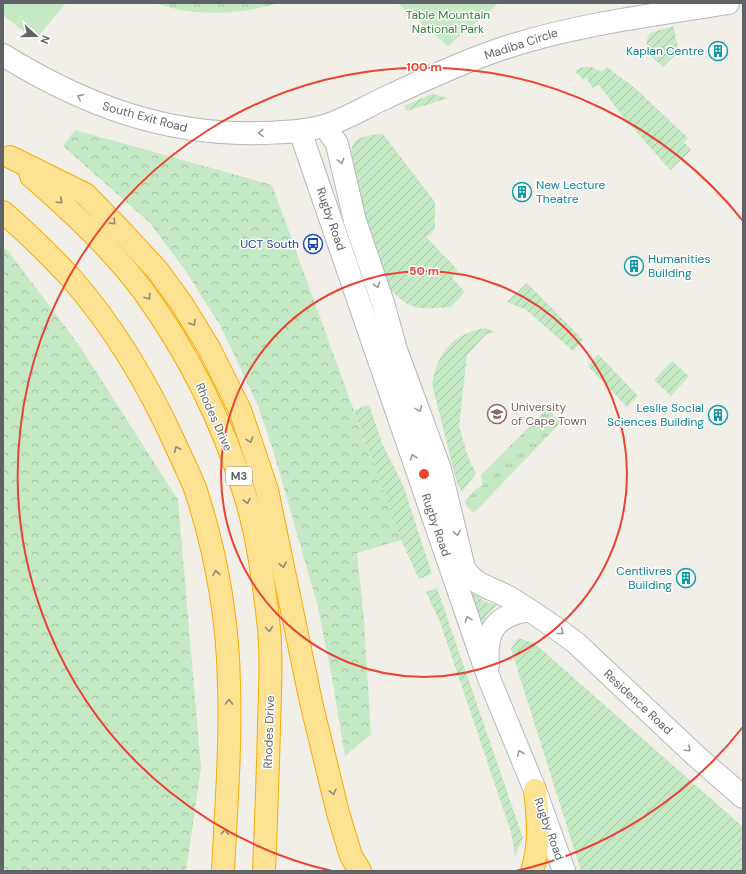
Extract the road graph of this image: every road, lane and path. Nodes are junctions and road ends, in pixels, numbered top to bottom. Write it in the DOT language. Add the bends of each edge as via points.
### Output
graph roads {
  1 [pos="728,3"];
  2 [pos="3,55"];
  3 [pos="325,126"];
  4 [pos="300,131"];
  5 [pos="6,154"];
  6 [pos="3,212"];
  7 [pos="529,610"];
  8 [pos="488,676"];
  9 [pos="535,790"];
  10 [pos="743,797"];
  11 [pos="223,871"];
  12 [pos="264,871"];
  13 [pos="360,871"];
  14 [pos="532,871"];
  15 [pos="564,871"];
  1 -- 3 [label="street, Madiba Circle" via="552,34 505,48 410,86"];
  4 -- 2 [label="street, South Exit Road, one-way" via="245,134 192,130 145,119 86,100"];
  3 -- 4 [label="street, Madiba Circle"];
  3 -- 7 [label="street, Rugby Road, one-way" via="336,144 355,221 396,350 440,469 464,568 475,581 502,593"];
  8 -- 4 [label="street, Rugby Road, one-way"];
  5 -- 12 [label="highway, Rhodes Drive / M3, one-way" via="68,208 144,291 196,376 235,465 246,497 255,537 269,629 270,692"];
  5 -- 13 [label="highway, one-way" via="85,194 124,234 182,304 209,348 240,410 267,490 311,702 338,813 351,856"];
  11 -- 6 [label="highway, one-way" via="230,684 224,621 196,490 142,377 111,330 72,279"];
  7 -- 8 [label="street" via="512,613 494,627 489,637"];
  7 -- 10 [label="street, Residence Road, one-way" via="576,644"];
  9 -- 8 [label="street, Rugby Road, one-way"];
  9 -- 14 [label="highway" via="538,844"];
  9 -- 15 [label="street, Rugby Road"];
}
